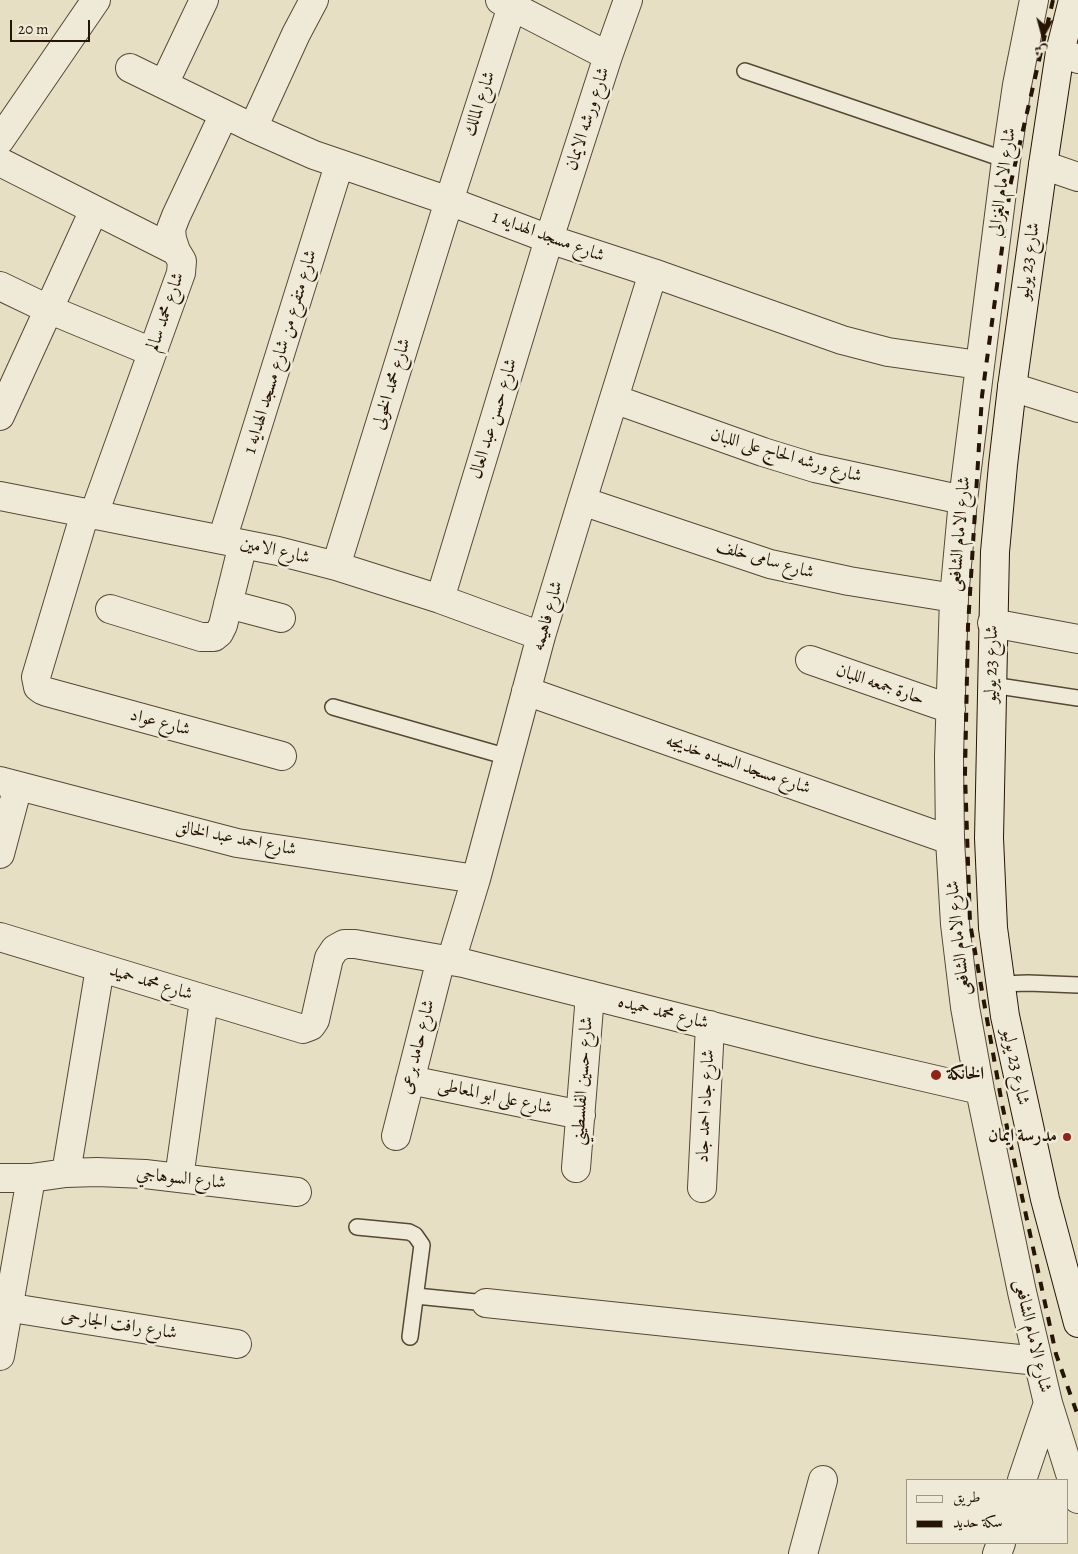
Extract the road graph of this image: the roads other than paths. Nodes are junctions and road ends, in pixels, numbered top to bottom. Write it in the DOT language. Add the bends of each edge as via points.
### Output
graph roads {
  1 [pos="204,0"];
  2 [pos="314,0"];
  3 [pos="628,0"];
  4 [pos="1034,0"];
  5 [pos="1072,0"];
  6 [pos="506,3"];
  7 [pos="85,5"];
  8 [pos="608,56"];
  9 [pos="1069,56"];
  10 [pos="130,68"];
  11 [pos="745,71"];
  12 [pos="164,84"];
  13 [pos="224,114"];
  14 [pos="253,128"];
  15 [pos="0,140"];
  16 [pos="1006,160"];
  17 [pos="0,162"];
  18 [pos="339,165"];
  19 [pos="1043,165"];
  20 [pos="1078,177"];
  21 [pos="449,201"];
  22 [pos="94,210"];
  23 [pos="549,239"];
  24 [pos="176,251"];
  25 [pos="653,273"];
  26 [pos="0,286"];
  27 [pos="48,309"];
  28 [pos="152,352"];
  29 [pos="979,365"];
  30 [pos="1012,388"];
  31 [pos="614,399"];
  32 [pos="1078,408"];
  33 [pos="0,416"];
  34 [pos="0,496"];
  35 [pos="962,500"];
  36 [pos="582,501"];
  37 [pos="89,514"];
  38 [pos="233,542"];
  39 [pos="336,566"];
  40 [pos="954,598"];
  41 [pos="440,599"];
  42 [pos="228,604"];
  43 [pos="110,610"];
  44 [pos="281,618"];
  45 [pos="992,623"];
  46 [pos="541,636"];
  47 [pos="1078,640"];
  48 [pos="810,660"];
  49 [pos="992,685"];
  50 [pos="38,687"];
  51 [pos="526,691"];
  52 [pos="1078,698"];
  53 [pos="333,707"];
  54 [pos="951,709"];
  55 [pos="282,756"];
  56 [pos="508,757"];
  57 [pos="9,783"];
  58 [pos="950,840"];
  59 [pos="0,854"];
  60 [pos="476,879"];
  61 [pos="1,944"];
  62 [pos="446,960"];
  63 [pos="100,968"];
  64 [pos="1000,984"];
  65 [pos="1078,985"];
  66 [pos="590,995"];
  67 [pos="204,1000"];
  68 [pos="710,1025"];
  69 [pos="303,1029"];
  70 [pos="410,1080"];
  71 [pos="980,1090"];
  72 [pos="580,1115"];
  73 [pos="396,1136"];
  74 [pos="576,1168"];
  75 [pos="66,1173"];
  76 [pos="0,1178"];
  77 [pos="32,1178"];
  78 [pos="179,1178"];
  79 [pos="702,1188"];
  80 [pos="297,1192"];
  81 [pos="357,1227"];
  82 [pos="416,1296"];
  83 [pos="486,1303"];
  84 [pos="5,1307"];
  85 [pos="1078,1324"];
  86 [pos="410,1337"];
  87 [pos="237,1344"];
  88 [pos="0,1356"];
  89 [pos="1038,1361"];
  90 [pos="1048,1403"];
  91 [pos="1022,1479"];
  92 [pos="823,1480"];
  93 [pos="1078,1500"];
  94 [pos="803,1554"];
  1 -- 12 [label="street"];
  2 -- 14 [label="street"];
  3 -- 8 [label="street, شارع ورشه الايمان"];
  4 -- 16 [label="street, شارع الامام الغزالى"];
  5 -- 9 [label="street, شارع 23 يوليو"];
  6 -- 8 [label="street"];
  6 -- 21 [label="street, شارع المالك"];
  7 -- 15 [label="street"];
  8 -- 23 [label="street, شارع ورشه الايمان"];
  9 -- 19 [label="street, شارع 23 يوليو"];
  10 -- 12 [label="street, شارع مسجد الهدايه 1"];
  11 -- 16 [label="lane"];
  12 -- 13 [label="street, شارع مسجد الهدايه 1"];
  13 -- 14 [label="street, شارع مسجد الهدايه 1"];
  13 -- 24 [label="street, شارع محمد سالم" via="176,216 172,240"];
  14 -- 18 [label="street, شارع مسجد الهدايه 1"];
  16 -- 29 [label="street, شارع الامام الغزالى"];
  17 -- 22 [label="street"];
  18 -- 21 [label="street, شارع مسجد الهدايه 1"];
  18 -- 38 [label="street, شارع متفرع من شارع مسجد الهدايه 1"];
  19 -- 20 [label="street"];
  19 -- 30 [label="street, شارع 23 يوليو"];
  21 -- 23 [label="street, شارع مسجد الهدايه 1"];
  21 -- 39 [label="street, شارع محمد الخولى"];
  22 -- 24 [label="street"];
  22 -- 27 [label="street"];
  23 -- 25 [label="street, شارع مسجد الهدايه 1"];
  23 -- 41 [label="street, شارع حسن عبد العال"];
  24 -- 28 [label="street, شارع محمد سالم" via="182,261 181,273"];
  25 -- 29 [label="street, شارع مسجد الهدايه 1" via="842,340 888,352"];
  25 -- 31 [label="street, شارع فاهيمه"];
  26 -- 27 [label="street"];
  27 -- 28 [label="street"];
  27 -- 33 [label="street"];
  28 -- 37 [label="street, شارع محمد سالم"];
  29 -- 35 [label="street, شارع الامام الشافعى"];
  30 -- 32 [label="street"];
  30 -- 45 [label="street, شارع 23 يوليو" via="995,552"];
  31 -- 35 [label="street, شارع ورشه الحاج على اللبان" via="815,468"];
  31 -- 36 [label="street, شارع فاهيمه"];
  34 -- 37 [label="street, شارع الامين"];
  35 -- 40 [label="street, شارع الامام الشافعى"];
  36 -- 40 [label="street, شارع سامى خلف" via="770,564"];
  36 -- 46 [label="street, شارع فاهيمه"];
  37 -- 38 [label="street, شارع الامين"];
  37 -- 50 [label="street, شارع محمد سالم" via="36,677"];
  38 -- 39 [label="street, شارع الامين"];
  38 -- 42 [label="street, شارع متفرع من شارع مسجد الهدايه 1"];
  39 -- 41 [label="street, شارع الامين"];
  40 -- 54 [label="street, شارع الامام الشافعى"];
  41 -- 46 [label="street, شارع الامين"];
  42 -- 43 [label="street, شارع متفرع من شارع مسجد الهدايه 1" via="223,625 214,637 201,637"];
  42 -- 44 [label="street"];
  45 -- 47 [label="street"];
  45 -- 49 [label="street, شارع 23 يوليو"];
  46 -- 51 [label="street, شارع فاهيمه"];
  48 -- 54 [label="street, حارة جمعه اللبان"];
  49 -- 52 [label="lane"];
  49 -- 64 [label="street, شارع 23 يوليو" via="989,838 993,928"];
  50 -- 55 [label="street, شارع عواد"];
  51 -- 56 [label="street, شارع فاهيمه"];
  51 -- 58 [label="street, شارع مسجد السيده خديجه"];
  53 -- 56 [label="lane"];
  54 -- 58 [label="street, شارع الامام الشافعى"];
  56 -- 60 [label="street, شارع فاهيمه"];
  57 -- 59 [label="street"];
  57 -- 60 [label="street, شارع احمد عبد الخالق" via="237,843"];
  58 -- 71 [label="street, شارع الامام الشافعى" via="955,924"];
  60 -- 62 [label="street, شارع فاهيمه"];
  61 -- 63 [label="street, شارع محمد حميد"];
  62 -- 66 [label="street, شارع محمد حميده"];
  62 -- 69 [label="street, شارع محمد حميده" via="344,944 329,958 315,1020"];
  62 -- 70 [label="street, شارع حامد برعى"];
  63 -- 67 [label="street, شارع محمد حميد"];
  63 -- 75 [label="street"];
  64 -- 65 [label="lane"];
  64 -- 85 [label="street, شارع 23 يوليو" via="1023,1104"];
  66 -- 68 [label="street, شارع محمد حميده"];
  66 -- 72 [label="street, شارع حسين الفلسطيني"];
  67 -- 69 [label="street, شارع محمد حميد"];
  67 -- 78 [label="street"];
  68 -- 71 [label="street, شارع محمد حميده"];
  68 -- 79 [label="street, شارع جاد احمد جاد"];
  70 -- 72 [label="street, شارع على ابو المعاطى"];
  70 -- 73 [label="street, شارع حامد برعى"];
  71 -- 89 [label="street, شارع الامام الشافعى"];
  72 -- 74 [label="street, شارع حسين الفلسطيني"];
  75 -- 77 [label="street, شارع السوهاجي"];
  75 -- 78 [label="street, شارع السوهاجي" via="107,1172"];
  76 -- 77 [label="street, شارع السوهاجي"];
  77 -- 84 [label="street"];
  78 -- 80 [label="street, شارع السوهاجي"];
  81 -- 82 [label="lane" via="409,1232 419,1239 422,1251"];
  82 -- 83 [label="lane"];
  82 -- 86 [label="lane"];
  83 -- 89 [label="street"];
  84 -- 87 [label="street, شارع رافت الجارحى"];
  84 -- 88 [label="street"];
  89 -- 90 [label="street, شارع الامام الشافعى"];
  90 -- 91 [label="street"];
  90 -- 93 [label="street, شارع الامام الشافعى"];
  92 -- 94 [label="street"];
}
